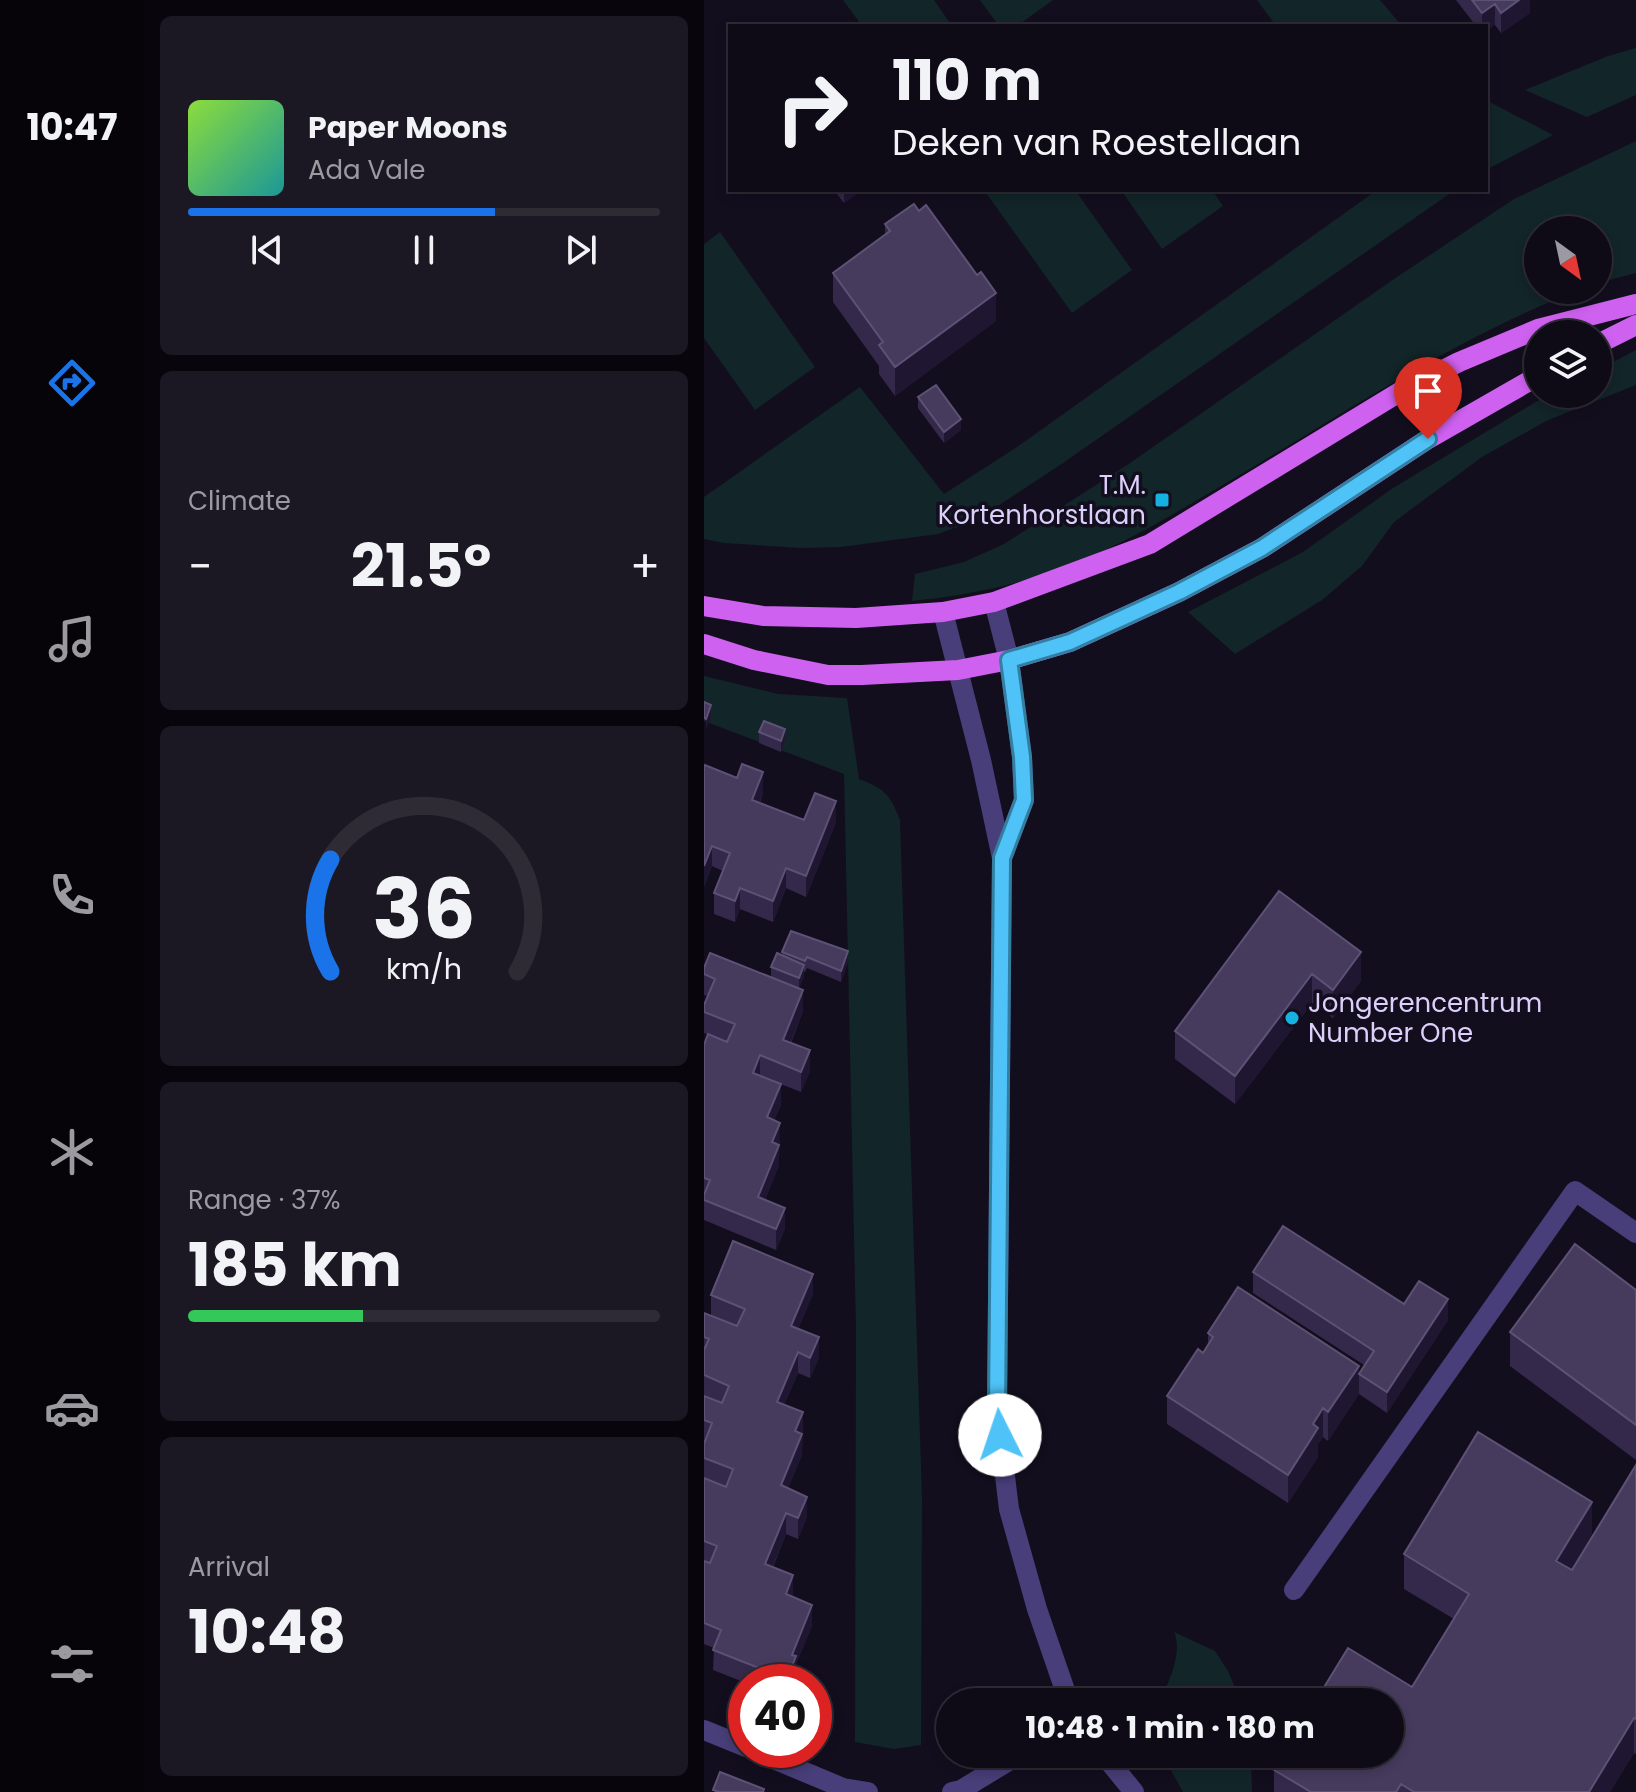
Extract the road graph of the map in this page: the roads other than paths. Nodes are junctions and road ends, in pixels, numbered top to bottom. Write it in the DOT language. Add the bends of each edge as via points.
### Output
graph roads {
  1 [pos="1636,304"];
  2 [pos="1636,325"];
  3 [pos="1612,337"];
  4 [pos="1524,384"];
  5 [pos="994,602"];
  6 [pos="704,606"];
  7 [pos="943,612"];
  8 [pos="704,644"];
  9 [pos="1009,660"];
  10 [pos="958,670"];
  11 [pos="1002,858"];
  12 [pos="1636,1233"];
  13 [pos="1294,1590"];
  14 [pos="1064,1688"];
  15 [pos="704,1730"];
  16 [pos="728,1740"];
  17 [pos="793,1768"];
  18 [pos="997,1768"];
  19 [pos="1114,1768"];
  20 [pos="843,1790"];
  21 [pos="868,1792"];
  22 [pos="952,1792"];
  23 [pos="1134,1792"];
  1 -- 5 [label="main road" via="1538,329 1459,362 1398,393 1150,544"];
  2 -- 3 [label="main road"];
  4 -- 9 [label="main road" via="1428,439 1262,548 1070,642"];
  5 -- 7 [label="main road"];
  5 -- 9 [label="street"];
  6 -- 7 [label="main road" via="789,617"];
  7 -- 10 [label="street"];
  8 -- 10 [label="main road" via="828,675"];
  9 -- 10 [label="main road"];
  9 -- 11 [label="street" via="1024,800"];
  10 -- 11 [label="street"];
  11 -- 14 [label="street" via="997,1410 1009,1509"];
  12 -- 13 [label="street" via="1575,1191"];
  15 -- 16 [label="street"];
  17 -- 20 [label="street"];
  18 -- 22 [label="street"];
  19 -- 23 [label="street"];
  20 -- 21 [label="street"];
}
